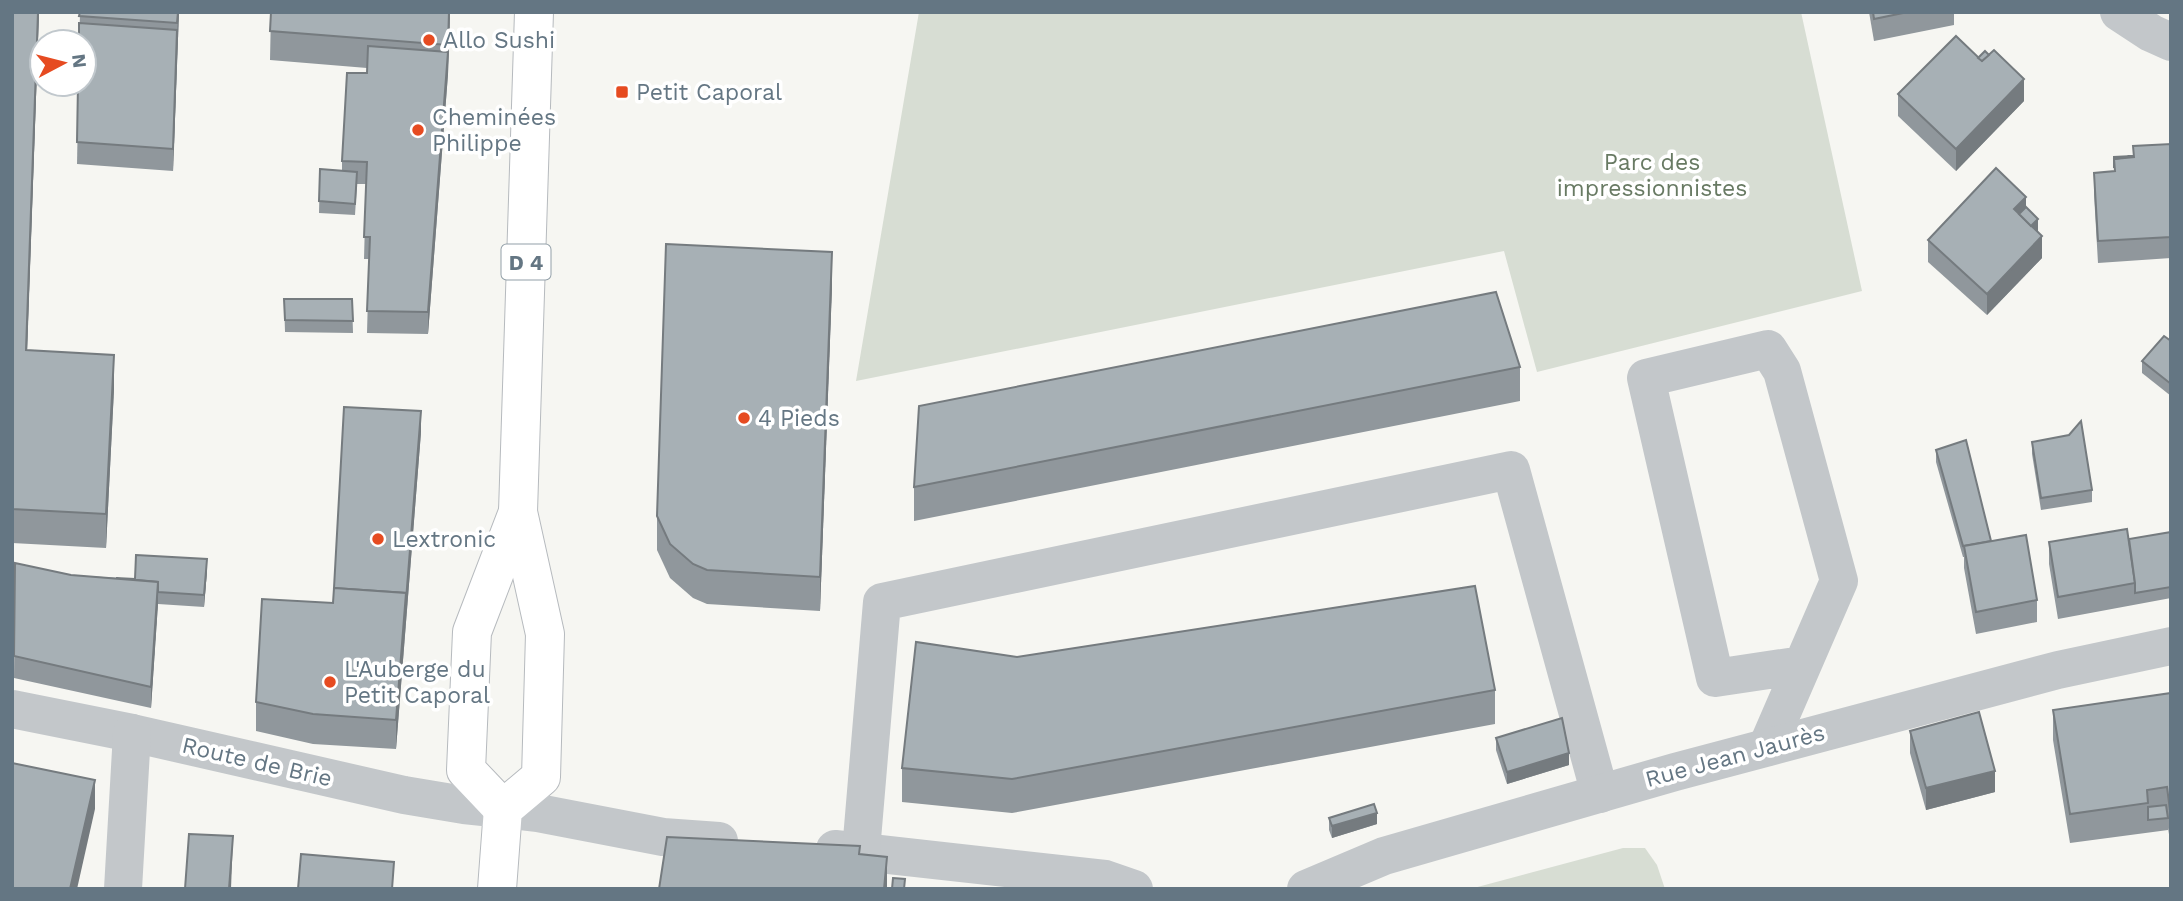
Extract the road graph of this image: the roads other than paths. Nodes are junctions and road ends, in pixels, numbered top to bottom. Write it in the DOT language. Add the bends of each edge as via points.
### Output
graph roads {
  1 [pos="534,12"];
  2 [pos="2119,12"];
  3 [pos="2171,42"];
  4 [pos="518,512"];
  5 [pos="2171,646"];
  6 [pos="1802,665"];
  7 [pos="12,709"];
  8 [pos="132,733"];
  9 [pos="1767,747"];
  10 [pos="1600,794"];
  11 [pos="503,809"];
  12 [pos="755,843"];
  13 [pos="795,846"];
  14 [pos="861,851"];
  15 [pos="123,889"];
  16 [pos="498,889"];
  17 [pos="1134,889"];
  18 [pos="1306,889"];
  1 -- 4 [label="main road, D 4"];
  2 -- 3 [label="street"];
  4 -- 11 [label="main road, D 4" via="545,634 541,777"];
  4 -- 11 [label="main road, D 4" via="472,632 468,710 466,770"];
  5 -- 9 [label="street, Rue Jean Jaurès" via="2058,670"];
  6 -- 6 [label="street" via="1715,678 1646,378 1768,349 1782,371 1839,581"];
  6 -- 9 [label="street"];
  7 -- 8 [label="street, Route de Brie"];
  8 -- 11 [label="street, Route de Brie" via="375,789"];
  8 -- 15 [label="street"];
  9 -- 10 [label="street, Rue Jean Jaurès"];
  10 -- 14 [label="street" via="1511,470 883,602"];
  10 -- 18 [label="street, Rue Jean Jaurès" via="1384,856"];
  11 -- 12 [label="street" via="663,837"];
  11 -- 16 [label="main road"];
  13 -- 14 [label="street"];
  14 -- 17 [label="street" via="1105,879"];
}
